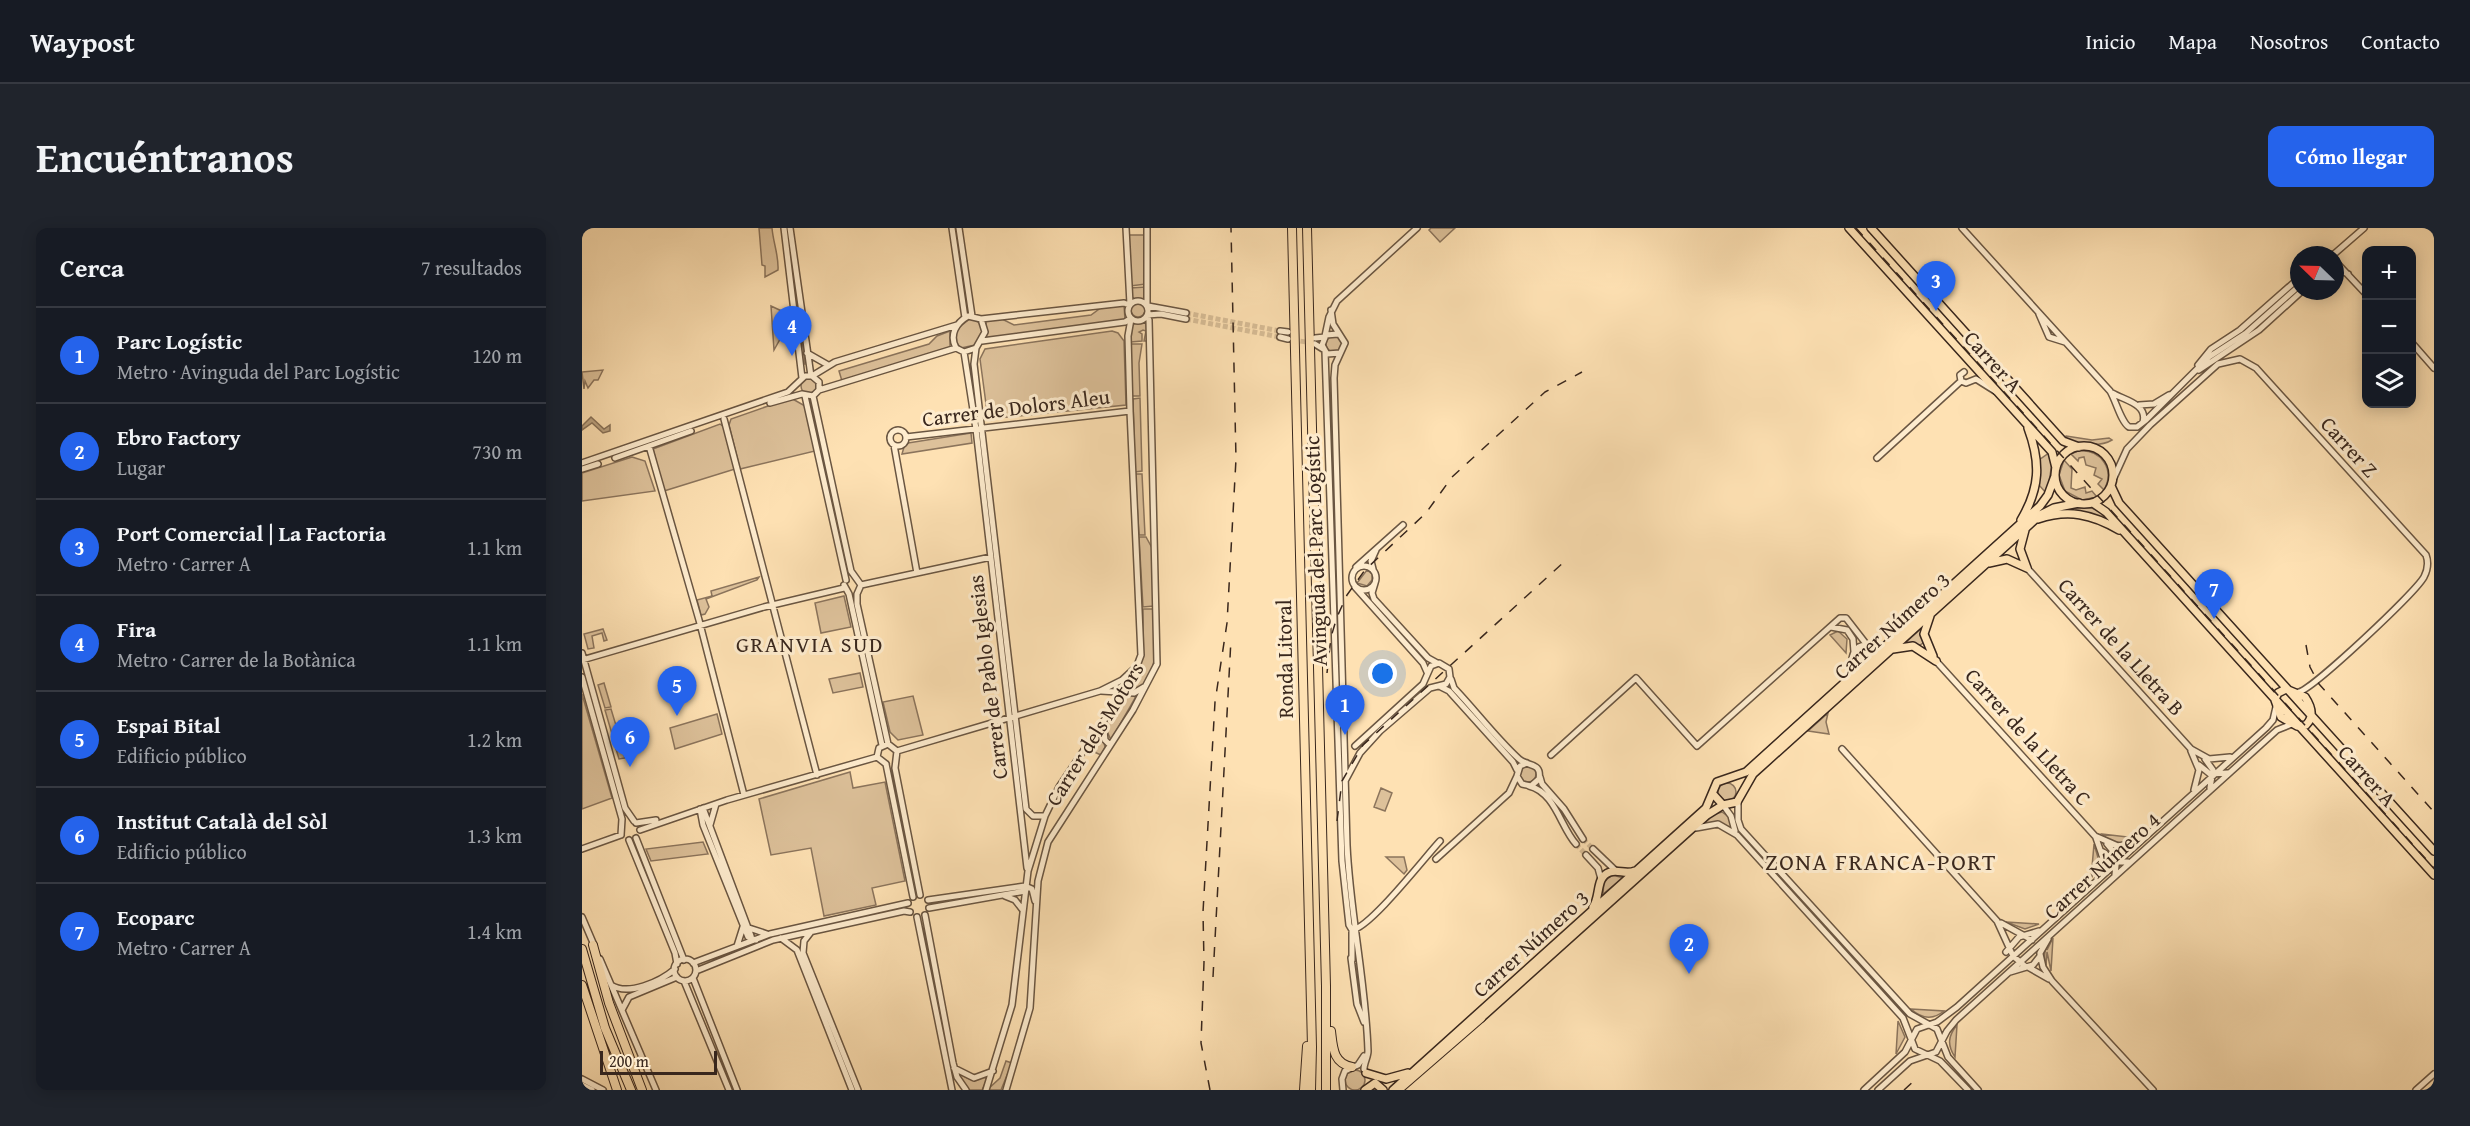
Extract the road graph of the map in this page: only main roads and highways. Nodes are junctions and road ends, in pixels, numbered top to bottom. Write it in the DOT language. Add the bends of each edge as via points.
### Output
graph roads {
  1 [pos="1292,228"];
  2 [pos="1307,228"];
  3 [pos="1849,228"];
  4 [pos="1871,228"];
  5 [pos="2026,423"];
  6 [pos="2079,447"];
  7 [pos="2056,468"];
  8 [pos="2055,476"];
  9 [pos="2111,484"];
  10 [pos="2079,503"];
  11 [pos="2092,503"];
  12 [pos="2030,524"];
  13 [pos="2018,525"];
  14 [pos="2126,534"];
  15 [pos="1983,566"];
  16 [pos="1932,613"];
  17 [pos="1889,648"];
  18 [pos="2288,689"];
  19 [pos="2275,699"];
  20 [pos="2311,715"];
  21 [pos="2296,725"];
  22 [pos="1731,779"];
  23 [pos="1713,794"];
  24 [pos="1739,797"];
  25 [pos="1723,805"];
  26 [pos="2434,850"];
  27 [pos="1637,870"];
  28 [pos="2434,875"];
  29 [pos="1586,917"];
  30 [pos="1309,939"];
  31 [pos="593,945"];
  32 [pos="582,949"];
  33 [pos="582,985"];
  34 [pos="1326,986"];
  35 [pos="1481,1018"];
  36 [pos="616,1056"];
  37 [pos="1354,1067"];
  38 [pos="1418,1067"];
  39 [pos="1365,1071"];
  40 [pos="617,1090"];
  41 [pos="630,1090"];
  42 [pos="641,1090"];
  43 [pos="1304,1090"];
  44 [pos="1311,1090"];
  45 [pos="1326,1090"];
  46 [pos="1365,1090"];
  47 [pos="1383,1090"];
  48 [pos="1392,1090"];
  49 [pos="1398,1090"];
  1 -- 30 [label="highway, Ronda Litoral"];
  2 -- 34 [label="highway, Ronda Litoral"];
  3 -- 5 [label="main road, Carrer A"];
  4 -- 6 [label="main road, Carrer A" via="2061,439"];
  5 -- 7 [label="main road, Carrer A" via="2052,452"];
  5 -- 13 [label="main road" via="2038,475 2032,500"];
  6 -- 7 [label="main road" via="2064,454"];
  6 -- 9 [label="main road" via="2096,449 2106,456 2112,468"];
  7 -- 8 [label="main road"];
  8 -- 10 [label="main road" via="2061,494"];
  8 -- 13 [label="main road, Carrer Número 3" via="2048,497"];
  9 -- 11 [label="main road" via="2103,497"];
  9 -- 18 [label="main road, Carrer A" via="2119,503"];
  10 -- 11 [label="main road"];
  10 -- 12 [label="main road, Carrer Número 3" via="2048,510"];
  11 -- 14 [label="main road" via="2102,507"];
  12 -- 14 [label="main road" via="2061,513 2079,514 2099,519"];
  12 -- 15 [label="main road, Carrer Número 3"];
  12 -- 15 [label="main road" via="2020,549 2027,568 2007,560"];
  13 -- 17 [label="main road, Carrer Número 3"];
  14 -- 19 [label="main road, Carrer A"];
  15 -- 16 [label="main road, Carrer Número 3"];
  16 -- 17 [label="main road, Carrer Número 3"];
  16 -- 17 [label="main road" via="1925,638 1936,660 1913,646"];
  17 -- 22 [label="main road, Carrer Número 3" via="1746,772"];
  17 -- 24 [label="main road, Carrer Número 3" via="1753,774"];
  18 -- 19 [label="main road" via="2280,691"];
  18 -- 20 [label="main road, Carrer A"];
  18 -- 20 [label="main road" via="2299,692"];
  19 -- 21 [label="main road, Carrer A"];
  19 -- 21 [label="main road" via="2282,717"];
  20 -- 21 [label="main road" via="2308,723"];
  20 -- 26 [label="main road, Carrer A"];
  21 -- 28 [label="main road, Carrer A"];
  22 -- 23 [label="main road" via="1718,782"];
  22 -- 24 [label="main road" via="1738,784"];
  23 -- 25 [label="main road"];
  23 -- 27 [label="main road, Carrer Número 3" via="1706,808"];
  24 -- 25 [label="main road" via="1733,804"];
  25 -- 35 [label="main road, Carrer Número 3"];
  27 -- 29 [label="main road, Carrer Número 3"];
  27 -- 29 [label="main road" via="1616,871 1601,879 1598,900"];
  29 -- 38 [label="main road, Carrer Número 3"];
  30 -- 43 [label="highway"];
  30 -- 44 [label="highway, Ronda Litoral"];
  31 -- 42 [label="highway" via="609,1003"];
  32 -- 36 [label="highway"];
  33 -- 40 [label="highway"];
  34 -- 37 [label="highway" via="1335,1055 1340,1063"];
  34 -- 45 [label="highway, Ronda Litoral"];
  35 -- 49 [label="highway"];
  36 -- 41 [label="highway"];
  36 -- 42 [label="highway"];
  38 -- 39 [label="main road" via="1391,1079"];
  38 -- 48 [label="main road, Carrer Número 3"];
  46 -- 47 [label="main road" via="1375,1083"];
}
